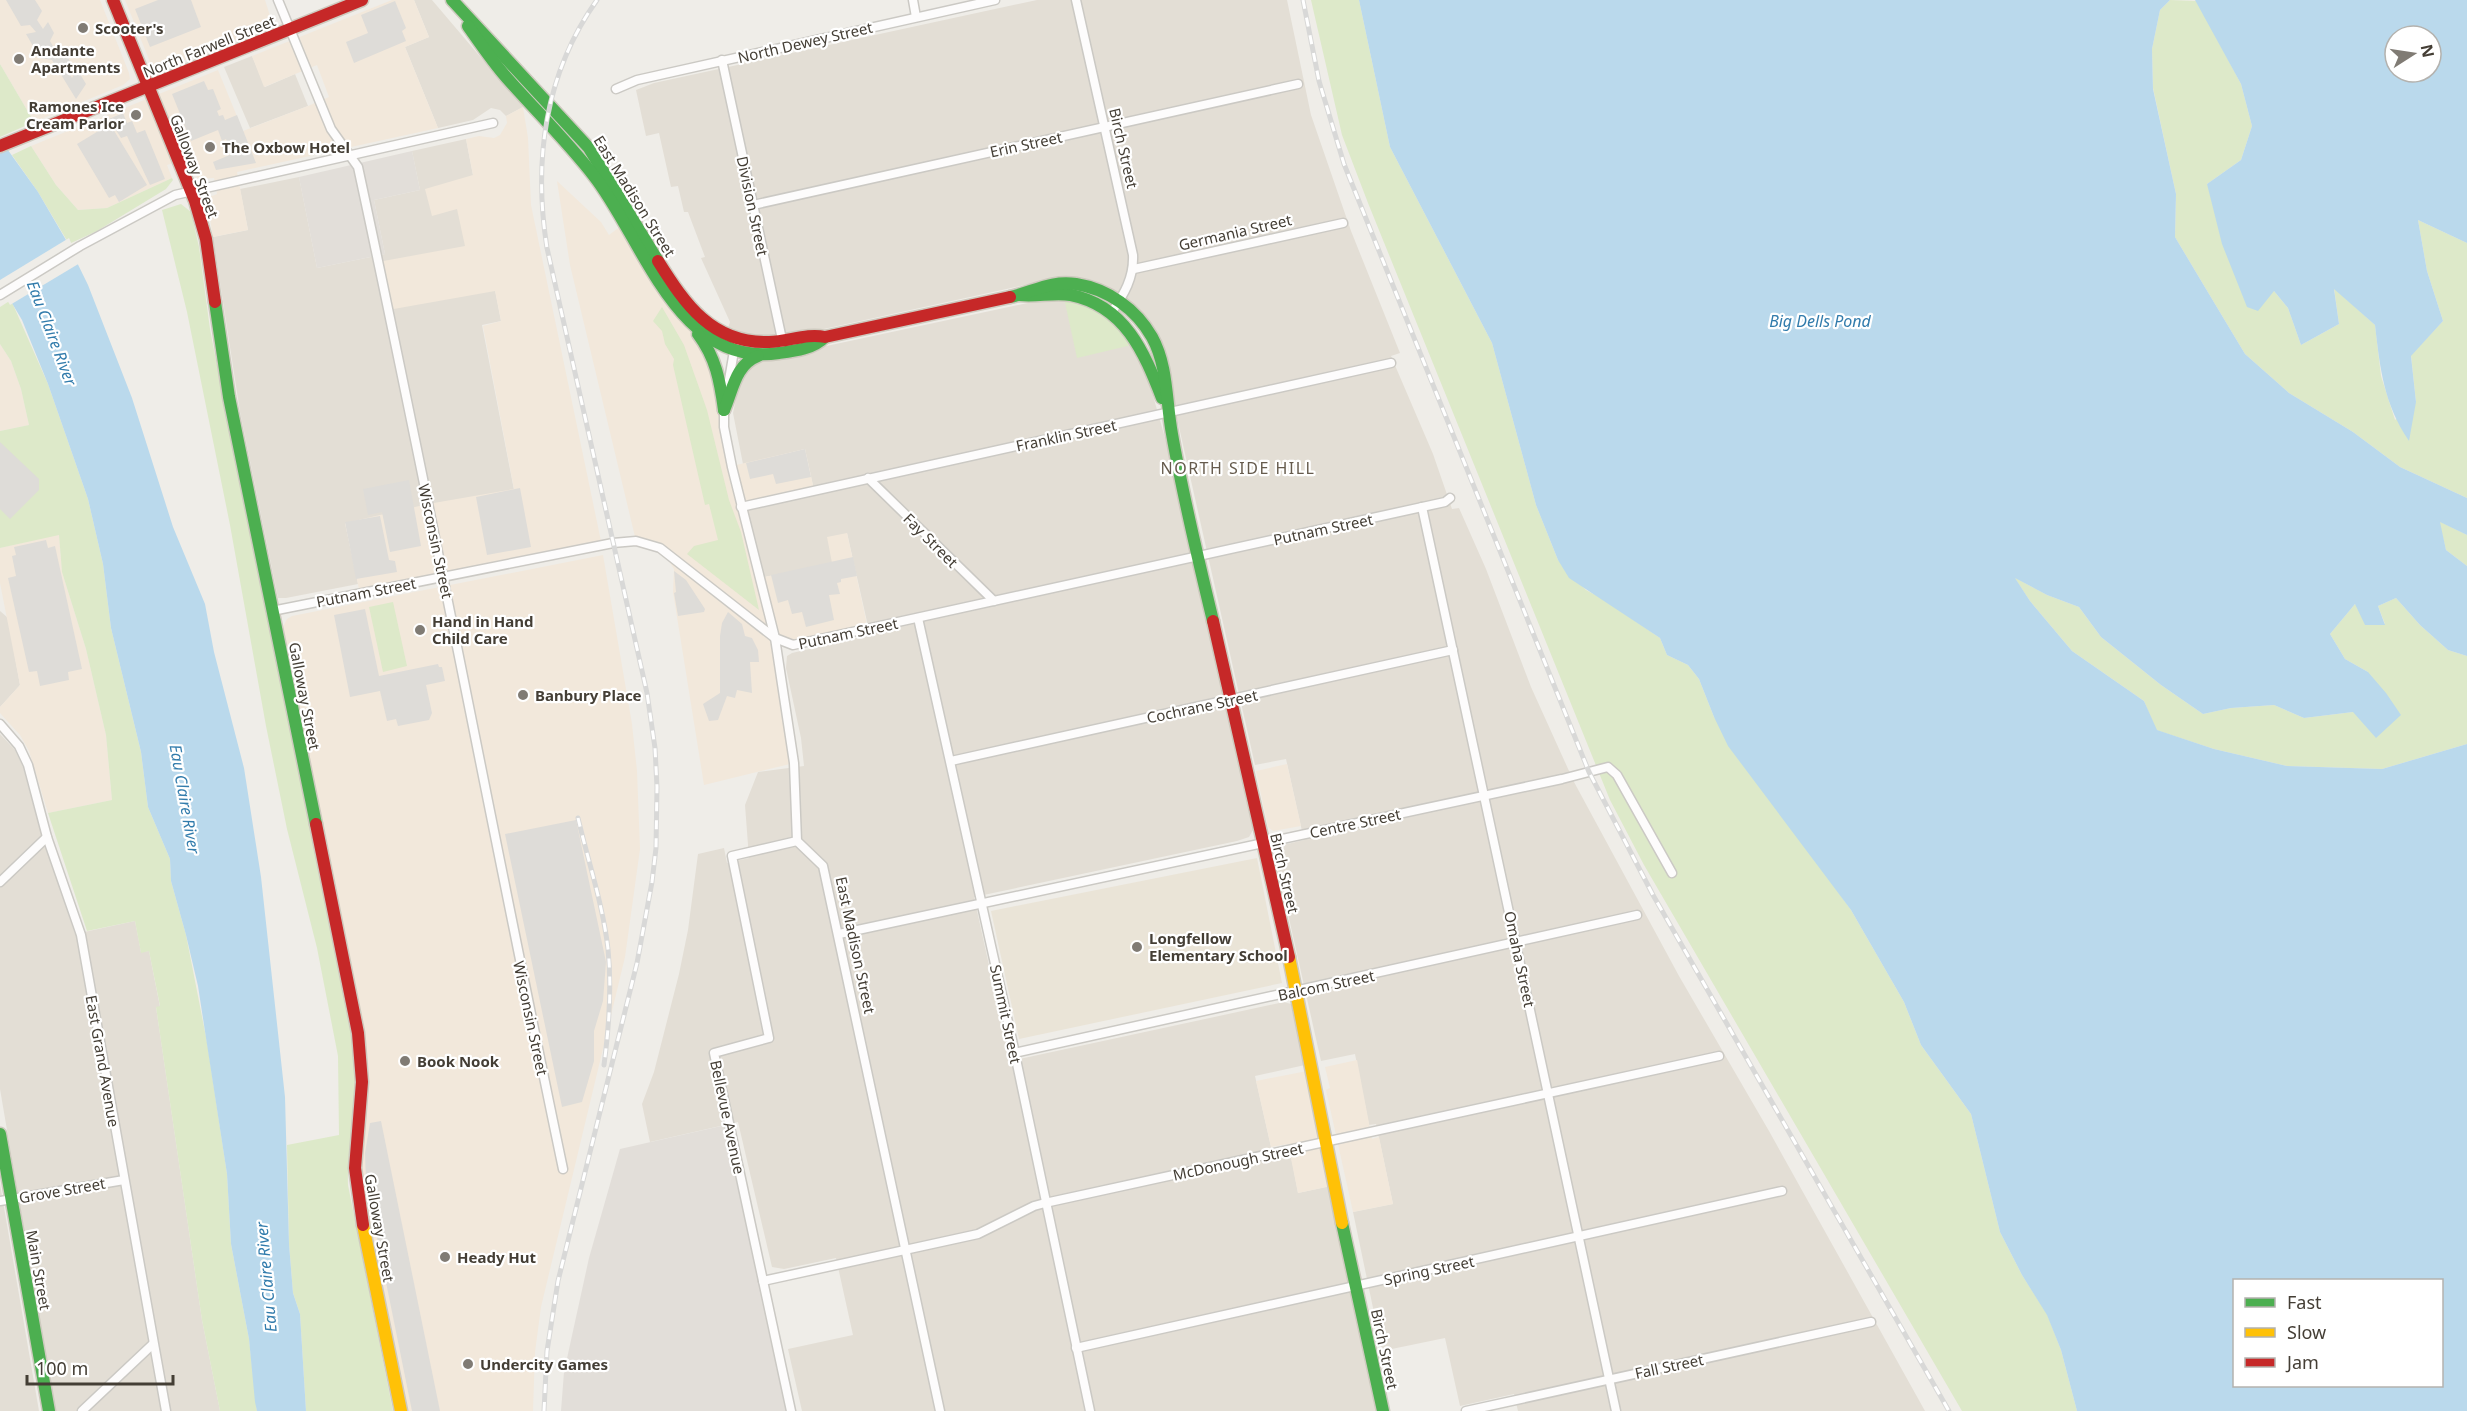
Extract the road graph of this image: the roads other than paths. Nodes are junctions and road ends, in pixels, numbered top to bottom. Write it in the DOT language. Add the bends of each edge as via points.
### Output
graph roads {
  1 [pos="113,0"];
  2 [pos="278,0"];
  3 [pos="362,0"];
  4 [pos="451,0"];
  5 [pos="913,0"];
  6 [pos="995,0"];
  7 [pos="1076,0"];
  8 [pos="916,16"];
  9 [pos="290,29"];
  10 [pos="722,60"];
  11 [pos="1298,84"];
  12 [pos="148,87"];
  13 [pos="616,89"];
  14 [pos="493,123"];
  15 [pos="1104,127"];
  16 [pos="0,146"];
  17 [pos="348,156"];
  18 [pos="190,190"];
  19 [pos="753,205"];
  20 [pos="1343,223"];
  21 [pos="1134,269"];
  22 [pos="0,295"];
  23 [pos="1020,295"];
  24 [pos="1120,301"];
  25 [pos="1112,312"];
  26 [pos="688,321"];
  27 [pos="736,339"];
  28 [pos="784,347"];
  29 [pos="733,353"];
  30 [pos="765,354"];
  31 [pos="1391,363"];
  32 [pos="724,410"];
  33 [pos="1168,413"];
  34 [pos="868,478"];
  35 [pos="1450,498"];
  36 [pos="741,507"];
  37 [pos="1422,507"];
  38 [pos="1198,556"];
  39 [pos="444,577"];
  40 [pos="994,601"];
  41 [pos="272,611"];
  42 [pos="918,618"];
  43 [pos="775,638"];
  44 [pos="1452,650"];
  45 [pos="1231,699"];
  46 [pos="0,724"];
  47 [pos="951,760"];
  48 [pos="1485,795"];
  49 [pos="47,837"];
  50 [pos="797,841"];
  51 [pos="1263,843"];
  52 [pos="1672,873"];
  53 [pos="0,882"];
  54 [pos="982,903"];
  55 [pos="1637,915"];
  56 [pos="839,934"];
  57 [pos="1517,942"];
  58 [pos="1296,991"];
  59 [pos="1014,1053"];
  60 [pos="1719,1056"];
  61 [pos="1548,1092"];
  62 [pos="0,1134"];
  63 [pos="1325,1142"];
  64 [pos="563,1169"];
  65 [pos="124,1180"];
  66 [pos="1782,1191"];
  67 [pos="5,1200"];
  68 [pos="1046,1203"];
  69 [pos="1579,1236"];
  70 [pos="905,1251"];
  71 [pos="763,1281"];
  72 [pos="1356,1286"];
  73 [pos="1871,1323"];
  74 [pos="153,1344"];
  75 [pos="1076,1348"];
  76 [pos="1610,1379"];
  77 [pos="49,1411"];
  78 [pos="82,1411"];
  79 [pos="166,1411"];
  80 [pos="401,1411"];
  81 [pos="790,1411"];
  82 [pos="940,1411"];
  83 [pos="1090,1411"];
  84 [pos="1383,1411"];
  85 [pos="1466,1411"];
  86 [pos="1616,1411"];
  1 -- 12 [label="main road, Galloway Street"];
  2 -- 9 [label="street, Wisconsin Street"];
  3 -- 9 [label="main road, North Farwell Street"];
  4 -- 26 [label="main road, East Madison Street" via="504,75 595,177"];
  4 -- 27 [label="main road, East Madison Street" via="589,148 693,313"];
  5 -- 8 [label="street"];
  6 -- 8 [label="street, North Dewey Street"];
  7 -- 15 [label="street, Birch Street"];
  8 -- 10 [label="street, North Dewey Street"];
  9 -- 12 [label="main road, North Farwell Street"];
  9 -- 17 [label="street, Wisconsin Street" via="331,129"];
  10 -- 13 [label="street, North Dewey Street" via="637,80"];
  10 -- 19 [label="street, Division Street"];
  11 -- 15 [label="street, Erin Street"];
  12 -- 16 [label="main road, North Farwell Street"];
  12 -- 18 [label="main road, Galloway Street"];
  14 -- 17 [label="street"];
  15 -- 19 [label="street, Erin Street"];
  15 -- 21 [label="street, Birch Street"];
  17 -- 18 [label="street"];
  17 -- 39 [label="street, Wisconsin Street" via="358,167"];
  18 -- 22 [label="street" via="153,205"];
  18 -- 41 [label="main road, Galloway Street" via="206,239 229,397"];
  19 -- 28 [label="street, Division Street"];
  20 -- 21 [label="street, Germania Street"];
  21 -- 24 [label="street"];
  23 -- 24 [label="main road" via="1040,286 1066,283 1095,288"];
  23 -- 25 [label="main road" via="1072,295"];
  23 -- 28 [label="main road" via="825,337 816,334"];
  24 -- 25 [label="street"];
  24 -- 33 [label="main road, Birch Street" via="1154,341 1164,370"];
  25 -- 33 [label="main road, Birch Street" via="1131,329 1142,347"];
  26 -- 29 [label="main road, East Madison Street"];
  26 -- 32 [label="main road" via="715,358"];
  27 -- 28 [label="main road"];
  27 -- 29 [label="street"];
  28 -- 30 [label="main road"];
  29 -- 30 [label="main road"];
  29 -- 32 [label="street"];
  30 -- 32 [label="main road" via="750,358 741,366"];
  31 -- 33 [label="street, Franklin Street"];
  32 -- 36 [label="street" via="726,439"];
  33 -- 34 [label="street, Franklin Street"];
  33 -- 38 [label="main road, Birch Street"];
  34 -- 36 [label="street, Franklin Street"];
  34 -- 40 [label="street, Fay Street"];
  35 -- 37 [label="street, Putnam Street"];
  36 -- 43 [label="street"];
  37 -- 38 [label="street, Putnam Street"];
  37 -- 44 [label="street, Omaha Street"];
  38 -- 40 [label="street, Putnam Street"];
  38 -- 45 [label="main road, Birch Street"];
  39 -- 41 [label="street, Putnam Street"];
  39 -- 43 [label="street, Putnam Street" via="613,543 644,542 666,552"];
  39 -- 64 [label="street, Wisconsin Street"];
  40 -- 42 [label="street, Putnam Street"];
  41 -- 80 [label="main road, Galloway Street" via="358,1033 362,1082 355,1168 359,1207"];
  42 -- 43 [label="street, Putnam Street" via="794,645"];
  42 -- 47 [label="street, Summit Street"];
  43 -- 50 [label="street" via="794,763"];
  44 -- 45 [label="street, Cochrane Street"];
  44 -- 48 [label="street, Omaha Street"];
  45 -- 47 [label="street, Cochrane Street"];
  45 -- 51 [label="main road, Birch Street"];
  46 -- 49 [label="street, East Grand Avenue" via="19,746 28,765"];
  47 -- 54 [label="street, Summit Street"];
  48 -- 51 [label="street, Centre Street"];
  48 -- 52 [label="street, Centre Street" via="1608,767 1617,775"];
  48 -- 57 [label="street, Omaha Street"];
  49 -- 53 [label="street"];
  49 -- 65 [label="street, East Grand Avenue" via="81,935"];
  50 -- 56 [label="street, East Madison Street" via="823,866"];
  50 -- 71 [label="street, Bellevue Avenue" via="732,856 769,1038 714,1053"];
  51 -- 54 [label="street, Centre Street"];
  51 -- 58 [label="main road, Birch Street"];
  54 -- 56 [label="street, Centre Street"];
  54 -- 59 [label="street, Summit Street"];
  55 -- 57 [label="street, Balcom Street"];
  56 -- 70 [label="street, East Madison Street"];
  57 -- 58 [label="street, Balcom Street"];
  57 -- 61 [label="street, Omaha Street"];
  58 -- 59 [label="street, Balcom Street"];
  58 -- 63 [label="main road, Birch Street"];
  59 -- 68 [label="street, Summit Street"];
  60 -- 61 [label="street, McDonough Street"];
  61 -- 63 [label="street, McDonough Street"];
  61 -- 69 [label="street, Omaha Street"];
  62 -- 67 [label="main road, Main Street"];
  63 -- 68 [label="street, McDonough Street"];
  63 -- 72 [label="main road, Birch Street"];
  65 -- 67 [label="street, Grove Street"];
  65 -- 74 [label="street, East Grand Avenue"];
  66 -- 69 [label="street, Spring Street"];
  67 -- 77 [label="main road, Main Street"];
  68 -- 70 [label="street, McDonough Street" via="978,1234"];
  68 -- 75 [label="street, Summit Street"];
  69 -- 72 [label="street, Spring Street"];
  69 -- 76 [label="street, Omaha Street"];
  70 -- 71 [label="street, McDonough Street"];
  70 -- 82 [label="street, East Madison Street"];
  71 -- 81 [label="street, Bellevue Avenue"];
  72 -- 75 [label="street, Spring Street"];
  72 -- 84 [label="main road, Birch Street"];
  73 -- 76 [label="street, Fall Street"];
  74 -- 78 [label="street"];
  74 -- 79 [label="street, East Grand Avenue"];
  75 -- 83 [label="street, Summit Street"];
  76 -- 85 [label="street, Fall Street"];
  76 -- 86 [label="street, Omaha Street"];
}
